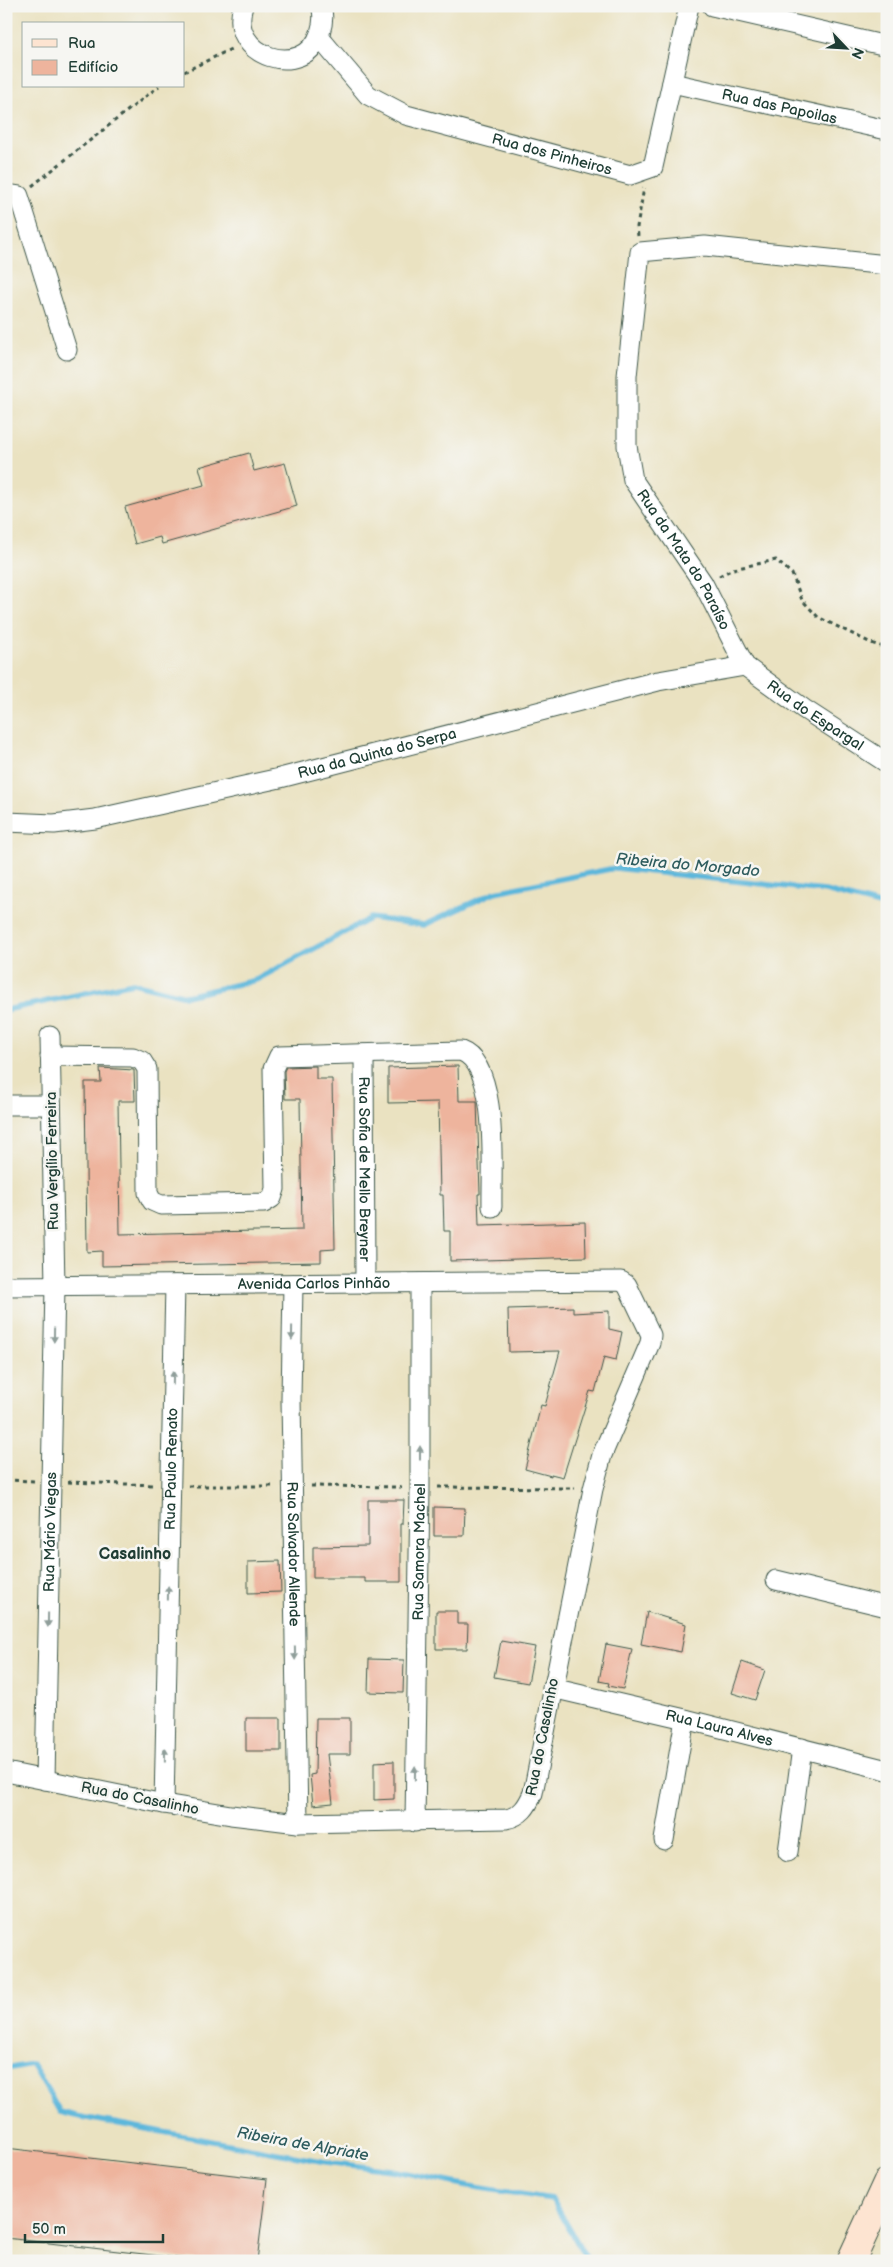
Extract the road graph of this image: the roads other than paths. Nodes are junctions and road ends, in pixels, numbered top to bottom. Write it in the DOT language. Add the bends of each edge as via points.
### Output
graph roads {
  1 [pos="243,6"];
  2 [pos="321,6"];
  3 [pos="690,6"];
  4 [pos="712,6"];
  5 [pos="319,37"];
  6 [pos="887,46"];
  7 [pos="672,83"];
  8 [pos="887,130"];
  9 [pos="13,195"];
  10 [pos="887,265"];
  11 [pos="67,350"];
  12 [pos="745,666"];
  13 [pos="887,763"];
  14 [pos="6,822"];
  15 [pos="50,1036"];
  16 [pos="364,1054"];
  17 [pos="50,1056"];
  18 [pos="6,1105"];
  19 [pos="50,1105"];
  20 [pos="492,1207"];
  21 [pos="621,1281"];
  22 [pos="420,1283"];
  23 [pos="293,1284"];
  24 [pos="365,1284"];
  25 [pos="174,1285"];
  26 [pos="6,1286"];
  27 [pos="55,1286"];
  28 [pos="776,1580"];
  29 [pos="887,1607"];
  30 [pos="552,1688"];
  31 [pos="685,1718"];
  32 [pos="802,1748"];
  33 [pos="887,1770"];
  34 [pos="6,1772"];
  35 [pos="45,1780"];
  36 [pos="164,1804"];
  37 [pos="415,1822"];
  38 [pos="298,1823"];
  39 [pos="664,1840"];
  40 [pos="788,1852"];
  41 [pos="887,2183"];
  42 [pos="852,2261"];
  1 -- 5 [label="street" via="241,28 247,41 257,52 270,58 284,60 298,56 310,49"];
  2 -- 5 [label="street" via="323,23"];
  3 -- 7 [label="street"];
  4 -- 6 [label="street"];
  5 -- 7 [label="street, Rua dos Pinheiros" via="368,95 406,114 630,175 653,167"];
  7 -- 8 [label="street, Rua das Papoilas"];
  9 -- 11 [label="street"];
  10 -- 12 [label="street, Rua da Mata do Paraíso" via="705,246 640,252 627,376 627,446 633,480 703,583"];
  12 -- 13 [label="street, Rua do Espargal"];
  12 -- 14 [label="street, Rua da Quinta do Serpa" via="658,681 280,778 95,819 54,824"];
  15 -- 17 [label="street, Rua Vergílio Ferreira"];
  16 -- 17 [label="street" via="282,1055 276,1060 273,1069 275,1189 268,1201 161,1204 152,1201 148,1193 145,1064 133,1057"];
  16 -- 20 [label="street" via="461,1051 475,1060 490,1104"];
  16 -- 24 [label="street, Rua Sofia de Mello Breyner"];
  17 -- 19 [label="street, Rua Vergílio Ferreira"];
  18 -- 19 [label="street"];
  19 -- 27 [label="street, Rua Vergílio Ferreira"];
  21 -- 22 [label="street, Avenida Carlos Pinhão"];
  21 -- 30 [label="street, Rua do Casalinho" via="627,1285 651,1331 651,1339 602,1455"];
  22 -- 24 [label="street, Avenida Carlos Pinhão"];
  37 -- 22 [label="street, Rua Samora Machel, one-way"];
  23 -- 24 [label="street, Avenida Carlos Pinhão"];
  23 -- 25 [label="street, Avenida Carlos Pinhão"];
  23 -- 38 [label="street, Rua Salvador Allende, one-way" via="291,1399"];
  25 -- 27 [label="street, Avenida Carlos Pinhão"];
  36 -- 25 [label="street, Rua Paulo Renato, one-way"];
  26 -- 27 [label="street, Avenida Carlos Pinhão"];
  27 -- 35 [label="street, Rua Mário Viegas, one-way"];
  28 -- 29 [label="street"];
  30 -- 31 [label="street, Rua Laura Alves"];
  30 -- 37 [label="street, Rua do Casalinho" via="533,1793 523,1812 506,1819"];
  31 -- 32 [label="street, Rua Laura Alves"];
  31 -- 39 [label="street"];
  32 -- 33 [label="street, Rua Laura Alves"];
  32 -- 40 [label="street"];
  34 -- 35 [label="street, Rua do Casalinho"];
  35 -- 36 [label="street, Rua do Casalinho"];
  36 -- 38 [label="street, Rua do Casalinho"];
  37 -- 38 [label="street, Rua do Casalinho"];
  41 -- 42 [label="street"];
}
